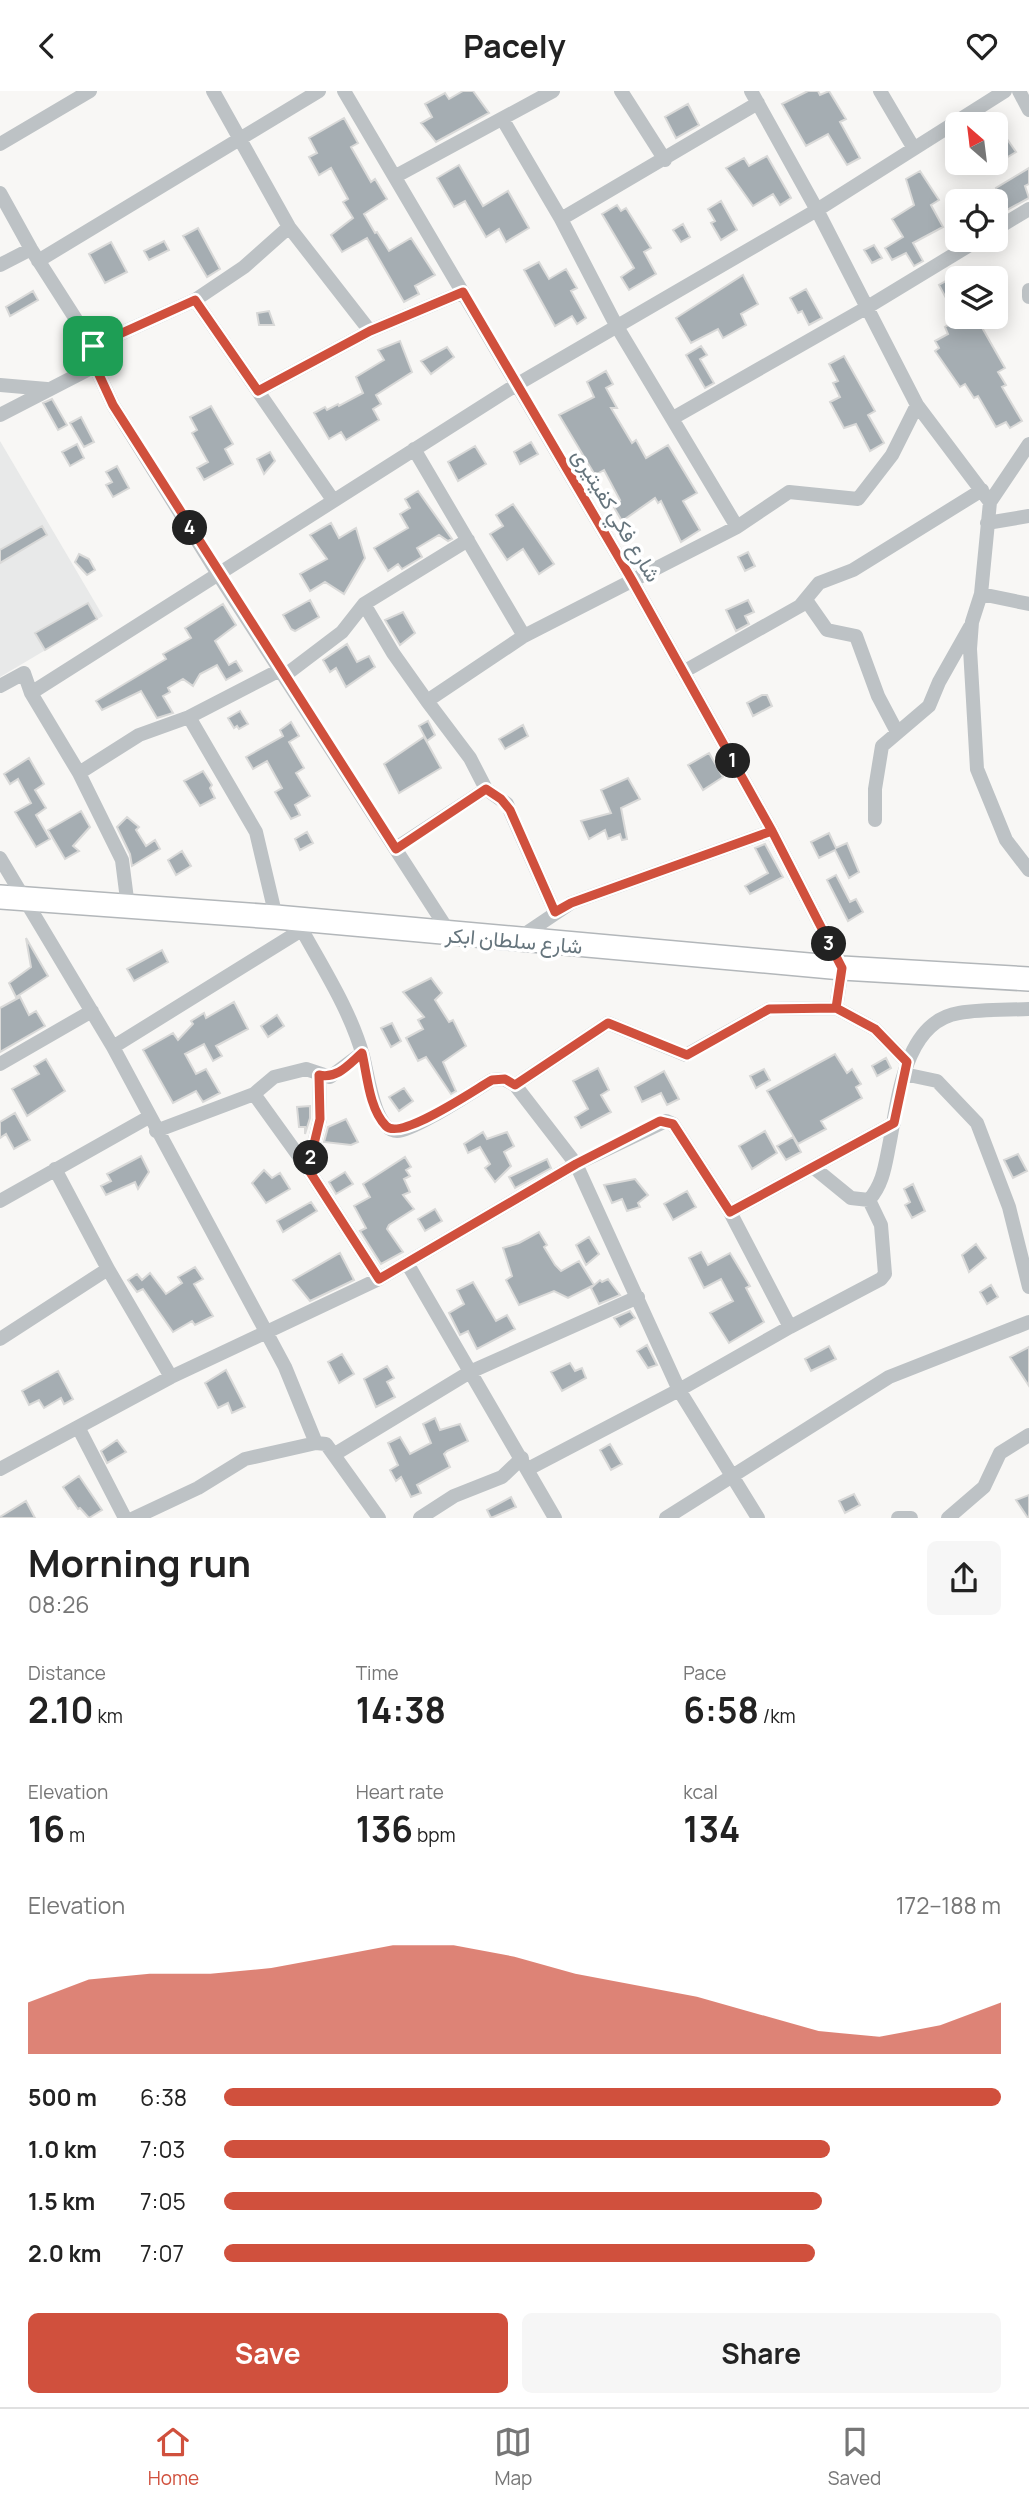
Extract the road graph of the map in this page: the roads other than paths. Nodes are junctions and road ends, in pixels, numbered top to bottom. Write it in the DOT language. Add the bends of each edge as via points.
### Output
graph roads {
  1 [pos="90,91"];
  2 [pos="213,91"];
  3 [pos="320,91"];
  4 [pos="344,91"];
  5 [pos="553,91"];
  6 [pos="621,91"];
  7 [pos="880,91"];
  8 [pos="1005,91"];
  9 [pos="1019,91"];
  10 [pos="755,97"];
  11 [pos="1029,110"];
  12 [pos="503,120"];
  13 [pos="240,138"];
  14 [pos="0,144"];
  15 [pos="913,147"];
  16 [pos="665,160"];
  17 [pos="396,176"];
  18 [pos="0,193"];
  19 [pos="817,209"];
  20 [pos="1029,209"];
  21 [pos="561,219"];
  22 [pos="1008,222"];
  23 [pos="289,227"];
  24 [pos="958,252"];
  25 [pos="34,255"];
  26 [pos="0,265"];
  27 [pos="1029,290"];
  28 [pos="463,292"];
  29 [pos="1029,297"];
  30 [pos="195,300"];
  31 [pos="866,308"];
  32 [pos="617,325"];
  33 [pos="370,331"];
  34 [pos="93,346"];
  35 [pos="95,366"];
  36 [pos="0,385"];
  37 [pos="516,385"];
  38 [pos="48,389"];
  39 [pos="258,391"];
  40 [pos="917,405"];
  41 [pos="0,415"];
  42 [pos="673,418"];
  43 [pos="1029,444"];
  44 [pos="414,449"];
  45 [pos="986,496"];
  46 [pos="333,501"];
  47 [pos="1029,516"];
  48 [pos="987,523"];
  49 [pos="737,527"];
  50 [pos="468,540"];
  51 [pos="218,574"];
  52 [pos="632,580"];
  53 [pos="981,594"];
  54 [pos="806,600"];
  55 [pos="364,604"];
  56 [pos="1029,604"];
  57 [pos="972,622"];
  58 [pos="524,636"];
  59 [pos="282,673"];
  60 [pos="683,673"];
  61 [pos="0,686"];
  62 [pos="31,693"];
  63 [pos="426,701"];
  64 [pos="189,717"];
  65 [pos="897,732"];
  66 [pos="79,773"];
  67 [pos="486,789"];
  68 [pos="875,820"];
  69 [pos="772,831"];
  70 [pos="396,849"];
  71 [pos="0,858"];
  72 [pos="1029,870"];
  73 [pos="0,897"];
  74 [pos="23,899"];
  75 [pos="128,907"];
  76 [pos="555,912"];
  77 [pos="276,917"];
  78 [pos="309,925"];
  79 [pos="452,935"];
  80 [pos="514,941"];
  81 [pos="842,968"];
  82 [pos="1029,979"];
  83 [pos="836,1008"];
  84 [pos="1029,1009"];
  85 [pos="92,1011"];
  86 [pos="113,1047"];
  87 [pos="362,1053"];
  88 [pos="0,1064"];
  89 [pos="906,1068"];
  90 [pos="319,1075"];
  91 [pos="515,1085"];
  92 [pos="254,1094"];
  93 [pos="149,1117"];
  94 [pos="894,1123"];
  95 [pos="156,1131"];
  96 [pos="576,1164"];
  97 [pos="813,1167"];
  98 [pos="55,1169"];
  99 [pos="308,1169"];
  100 [pos="869,1200"];
  101 [pos="0,1201"];
  102 [pos="730,1212"];
  103 [pos="407,1263"];
  104 [pos="108,1269"];
  105 [pos="379,1279"];
  106 [pos="1029,1287"];
  107 [pos="638,1297"];
  108 [pos="1029,1322"];
  109 [pos="790,1327"];
  110 [pos="267,1332"];
  111 [pos="0,1339"];
  112 [pos="470,1372"];
  113 [pos="172,1377"];
  114 [pos="679,1390"];
  115 [pos="78,1427"];
  116 [pos="1029,1435"];
  117 [pos="316,1443"];
  118 [pos="335,1454"];
  119 [pos="525,1464"];
  120 [pos="0,1469"];
  121 [pos="734,1478"];
  122 [pos="125,1518"];
  123 [pos="134,1518"];
  124 [pos="379,1518"];
  125 [pos="420,1518"];
  126 [pos="555,1518"];
  127 [pos="666,1518"];
  128 [pos="758,1518"];
  129 [pos="898,1518"];
  130 [pos="911,1518"];
  131 [pos="948,1518"];
  1 -- 14 [label="street"];
  2 -- 13 [label="street"];
  3 -- 13 [label="street"];
  4 -- 17 [label="street, شارع فكي كفيتيرى"];
  5 -- 12 [label="street"];
  6 -- 16 [label="street"];
  7 -- 15 [label="street"];
  8 -- 15 [label="street"];
  9 -- 11 [label="street"];
  10 -- 16 [label="street"];
  10 -- 19 [label="street"];
  12 -- 17 [label="street"];
  12 -- 21 [label="street"];
  13 -- 23 [label="street"];
  13 -- 25 [label="street"];
  15 -- 19 [label="street"];
  16 -- 21 [label="street"];
  17 -- 28 [label="street, شارع فكي كفيتيرى"];
  18 -- 25 [label="street"];
  19 -- 31 [label="street"];
  19 -- 32 [label="street"];
  20 -- 22 [label="street"];
  21 -- 32 [label="street"];
  23 -- 30 [label="street" via="244,267"];
  23 -- 33 [label="street"];
  24 -- 31 [label="street"];
  25 -- 26 [label="street"];
  25 -- 34 [label="street"];
  27 -- 29 [label="street"];
  28 -- 33 [label="street"];
  28 -- 37 [label="street, شارع فكي كفيتيرى"];
  30 -- 34 [label="street"];
  30 -- 39 [label="street"];
  31 -- 40 [label="street"];
  31 -- 42 [label="street"];
  32 -- 37 [label="street"];
  32 -- 42 [label="street"];
  33 -- 39 [label="street"];
  34 -- 35 [label="street"];
  35 -- 38 [label="street"];
  35 -- 51 [label="street" via="113,405"];
  36 -- 38 [label="street"];
  37 -- 44 [label="street"];
  37 -- 52 [label="street, شارع فكي كفيتيرى"];
  38 -- 41 [label="street"];
  39 -- 46 [label="street"];
  40 -- 45 [label="street"];
  40 -- 49 [label="street" via="892,454 858,499 789,492"];
  42 -- 49 [label="street"];
  43 -- 45 [label="street"];
  44 -- 46 [label="street"];
  44 -- 50 [label="street"];
  45 -- 48 [label="street"];
  45 -- 54 [label="street" via="853,570 819,583"];
  46 -- 51 [label="street"];
  47 -- 48 [label="street"];
  48 -- 53 [label="street"];
  49 -- 52 [label="street"];
  50 -- 55 [label="street"];
  50 -- 58 [label="street"];
  51 -- 59 [label="street"];
  51 -- 62 [label="street"];
  52 -- 58 [label="street"];
  52 -- 60 [label="street, شارع فكي كفيتيرى"];
  53 -- 56 [label="street"];
  53 -- 57 [label="street"];
  54 -- 60 [label="street"];
  54 -- 65 [label="street" via="827,630 856,636 878,697"];
  55 -- 59 [label="street" via="342,632"];
  55 -- 63 [label="street"];
  57 -- 65 [label="street" via="929,706"];
  57 -- 72 [label="street" via="977,769 1006,840"];
  58 -- 63 [label="street"];
  59 -- 64 [label="street"];
  59 -- 70 [label="street"];
  60 -- 69 [label="street, شارع فكي كفيتيرى"];
  61 -- 62 [label="street" via="24,673"];
  62 -- 66 [label="street"];
  63 -- 67 [label="street" via="470,758"];
  64 -- 66 [label="street" via="139,735"];
  64 -- 77 [label="street" via="256,832"];
  65 -- 68 [label="street" via="882,746 874,789"];
  66 -- 75 [label="street" via="122,860"];
  67 -- 70 [label="street"];
  67 -- 76 [label="street" via="510,810"];
  69 -- 76 [label="street"];
  69 -- 81 [label="street, شارع فكي كفيتيرى"];
  70 -- 79 [label="street"];
  71 -- 74 [label="street"];
  73 -- 74 [label="highway, شارع سلطان ابكر"];
  74 -- 75 [label="highway, شارع سلطان ابكر"];
  74 -- 85 [label="street"];
  75 -- 77 [label="highway, شارع سلطان ابكر"];
  76 -- 80 [label="street"];
  77 -- 78 [label="highway, شارع سلطان ابكر"];
  78 -- 79 [label="highway, شارع سلطان ابكر"];
  78 -- 86 [label="street"];
  78 -- 87 [label="street"];
  79 -- 80 [label="highway, شارع سلطان ابكر"];
  80 -- 81 [label="highway, شارع سلطان ابكر"];
  81 -- 82 [label="highway, شارع سلطان ابكر"];
  81 -- 83 [label="street"];
  83 -- 89 [label="street" via="875,1029"];
  83 -- 91 [label="street" via="769,1009 687,1055 608,1023"];
  84 -- 89 [label="street" via="942,1018 930,1027"];
  85 -- 86 [label="street"];
  85 -- 88 [label="street"];
  86 -- 93 [label="street"];
  87 -- 90 [label="street" via="340,1072 330,1077"];
  87 -- 91 [label="street" via="377,1111 387,1127 397,1131 492,1080 505,1079"];
  89 -- 94 [label="street"];
  89 -- 106 [label="street" via="937,1081 977,1123 1009,1207"];
  90 -- 92 [label="street" via="306,1069 274,1077"];
  90 -- 99 [label="street" via="320,1119"];
  91 -- 96 [label="street"];
  92 -- 95 [label="street"];
  92 -- 99 [label="street"];
  93 -- 95 [label="street"];
  93 -- 98 [label="street"];
  94 -- 97 [label="street"];
  94 -- 100 [label="street" via="882,1181"];
  95 -- 110 [label="street"];
  96 -- 102 [label="street" via="666,1121"];
  96 -- 103 [label="street"];
  96 -- 107 [label="street"];
  97 -- 100 [label="street" via="851,1198"];
  97 -- 102 [label="street"];
  98 -- 101 [label="street"];
  98 -- 104 [label="street"];
  99 -- 105 [label="street"];
  100 -- 109 [label="street" via="881,1225 885,1273"];
  102 -- 109 [label="street"];
  103 -- 105 [label="street"];
  103 -- 112 [label="street"];
  104 -- 111 [label="street"];
  104 -- 113 [label="street"];
  105 -- 110 [label="street"];
  107 -- 112 [label="street"];
  107 -- 114 [label="street"];
  108 -- 121 [label="street" via="889,1377"];
  109 -- 114 [label="street"];
  110 -- 113 [label="street"];
  110 -- 117 [label="street"];
  112 -- 118 [label="street"];
  112 -- 119 [label="street"];
  113 -- 115 [label="street"];
  114 -- 119 [label="street"];
  114 -- 121 [label="street"];
  115 -- 120 [label="street"];
  115 -- 122 [label="street"];
  116 -- 131 [label="street" via="1000,1453 984,1487"];
  117 -- 118 [label="street" via="326,1444"];
  117 -- 123 [label="street" via="245,1459 198,1488"];
  118 -- 124 [label="street"];
  119 -- 125 [label="street" via="454,1496"];
  119 -- 126 [label="street"];
  121 -- 127 [label="street"];
  121 -- 128 [label="street"];
  129 -- 130 [label="street"];
}
